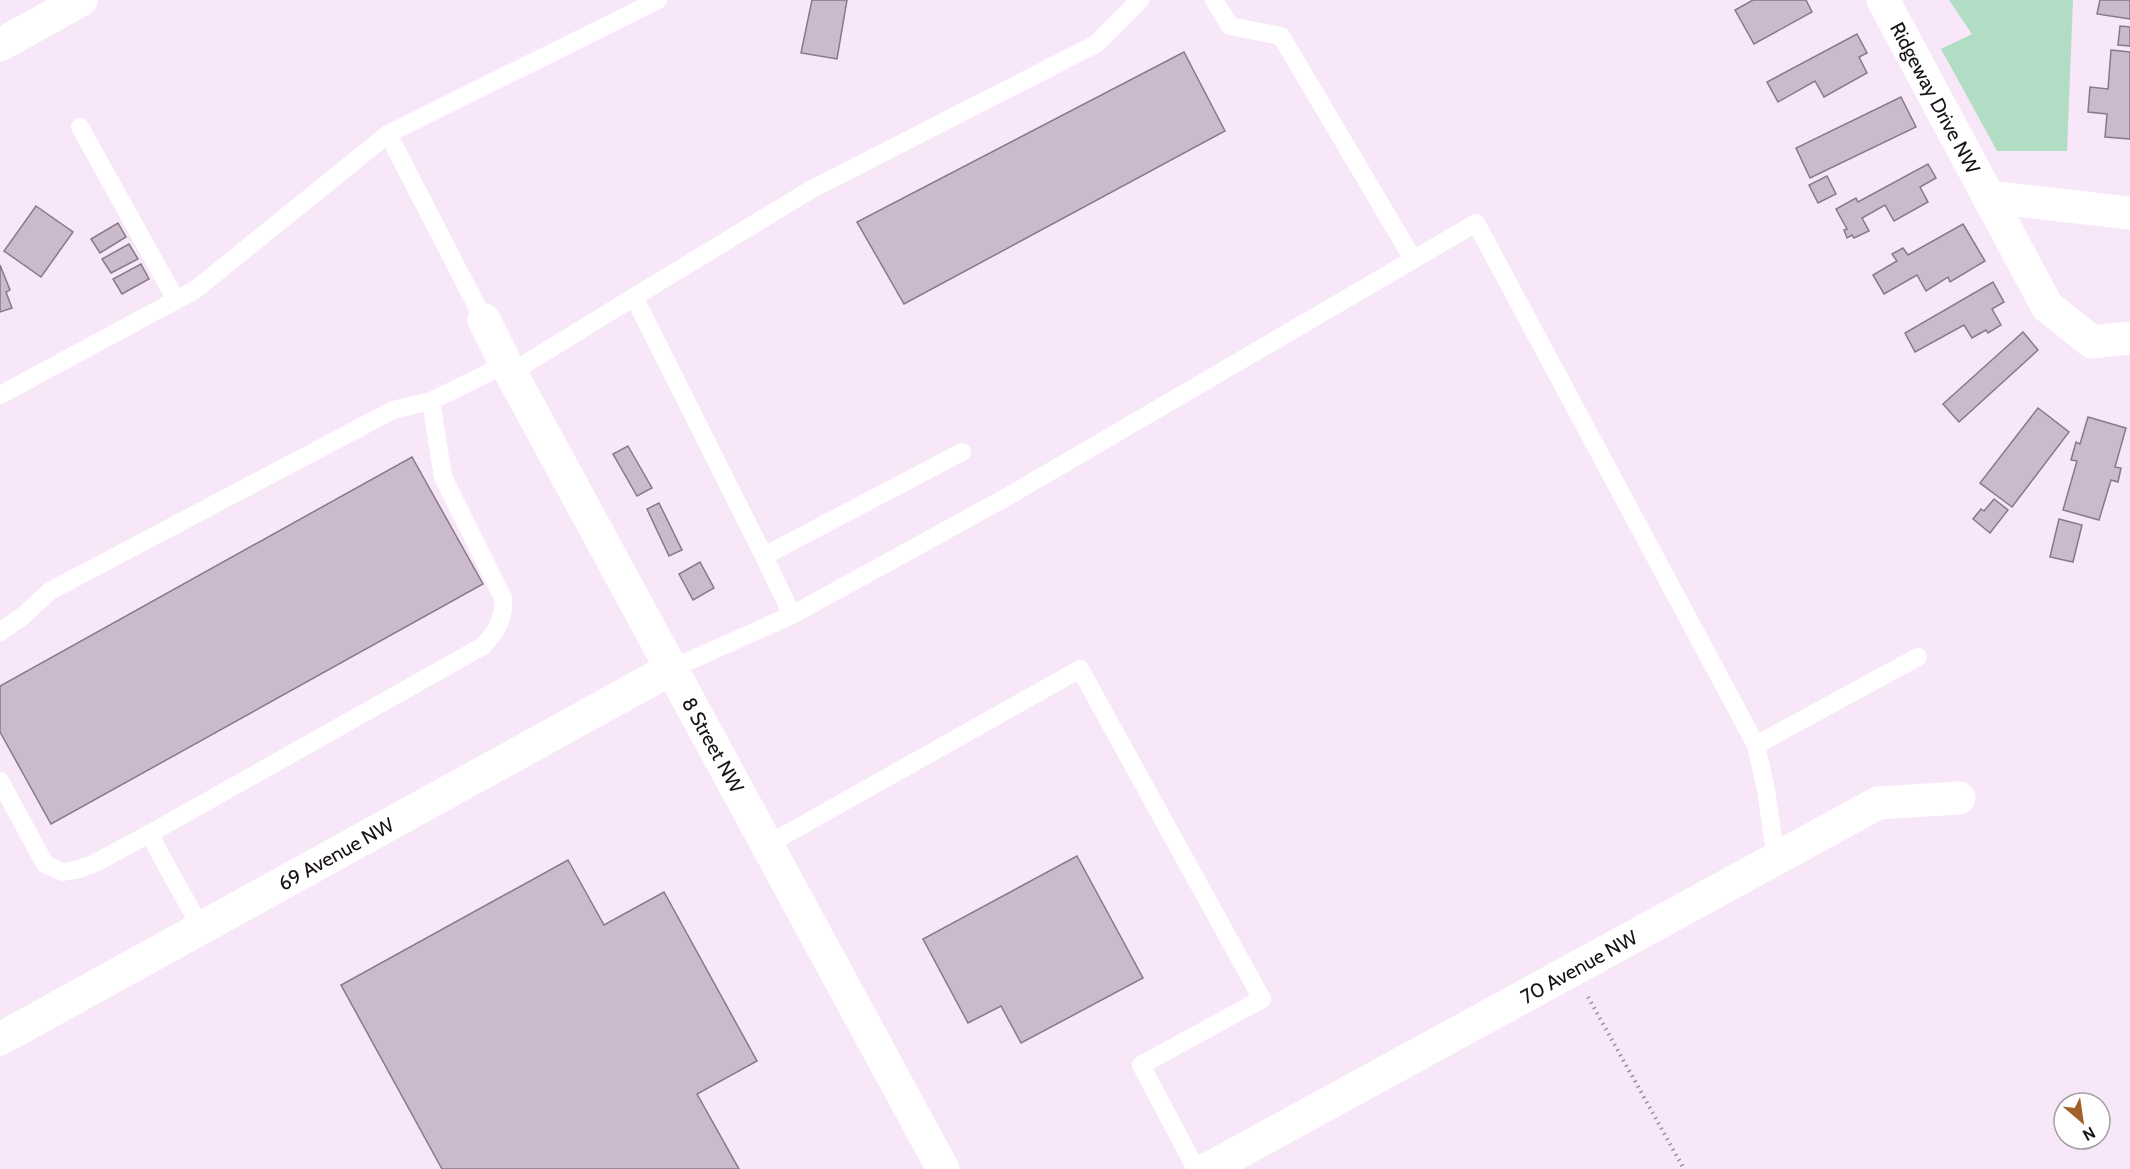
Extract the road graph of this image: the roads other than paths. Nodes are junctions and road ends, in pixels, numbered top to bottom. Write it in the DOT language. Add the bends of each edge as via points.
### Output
graph roads {
  1 [pos="81,0"];
  2 [pos="658,0"];
  3 [pos="1140,0"];
  4 [pos="1214,0"];
  5 [pos="1883,0"];
  6 [pos="0,45"];
  7 [pos="80,127"];
  8 [pos="388,134"];
  9 [pos="1988,197"];
  10 [pos="2130,213"];
  11 [pos="1413,259"];
  12 [pos="634,297"];
  13 [pos="176,300"];
  14 [pos="484,320"];
  15 [pos="2130,338"];
  16 [pos="509,368"];
  17 [pos="0,395"];
  18 [pos="431,401"];
  19 [pos="962,452"];
  20 [pos="764,556"];
  21 [pos="792,615"];
  22 [pos="0,632"];
  23 [pos="1918,657"];
  24 [pos="671,669"];
  25 [pos="1756,745"];
  26 [pos="0,781"];
  27 [pos="1959,798"];
  28 [pos="149,834"];
  29 [pos="767,845"];
  30 [pos="1776,859"];
  31 [pos="201,928"];
  32 [pos="0,1039"];
  33 [pos="943,1169"];
  34 [pos="1196,1169"];
  35 [pos="1208,1169"];
  1 -- 6 [label="street"];
  2 -- 8 [label="lane"];
  3 -- 12 [label="lane" via="1096,44 812,189"];
  4 -- 11 [label="lane" via="1230,26 1281,36"];
  5 -- 9 [label="street, Ridgeway Drive NW"];
  7 -- 13 [label="lane"];
  8 -- 13 [label="lane" via="195,290"];
  8 -- 14 [label="lane"];
  9 -- 10 [label="street, Ridgeway Drive NW"];
  9 -- 15 [label="street, Ridgeway Drive NW" via="2047,306 2092,342"];
  11 -- 21 [label="lane" via="1005,498"];
  11 -- 25 [label="lane" via="1476,223"];
  12 -- 16 [label="lane"];
  12 -- 20 [label="lane"];
  13 -- 17 [label="lane"];
  14 -- 16 [label="street, 8 Street NW"];
  16 -- 18 [label="lane"];
  16 -- 24 [label="street, 8 Street NW"];
  18 -- 22 [label="lane" via="393,410 50,591"];
  18 -- 28 [label="lane" via="443,477 503,598 504,607 494,634 483,646"];
  19 -- 20 [label="lane"];
  20 -- 21 [label="lane"];
  21 -- 24 [label="lane"];
  23 -- 25 [label="lane"];
  24 -- 29 [label="street, 8 Street NW"];
  24 -- 31 [label="street, 69 Avenue NW"];
  25 -- 30 [label="lane"];
  26 -- 28 [label="lane" via="45,864 63,872 97,862"];
  27 -- 30 [label="street, 70 Avenue NW" via="1878,803"];
  28 -- 31 [label="lane"];
  29 -- 33 [label="street, 8 Street NW"];
  29 -- 34 [label="lane" via="1080,669 1262,999 1141,1065"];
  30 -- 35 [label="street, 70 Avenue NW"];
  31 -- 32 [label="street, 69 Avenue NW"];
}
